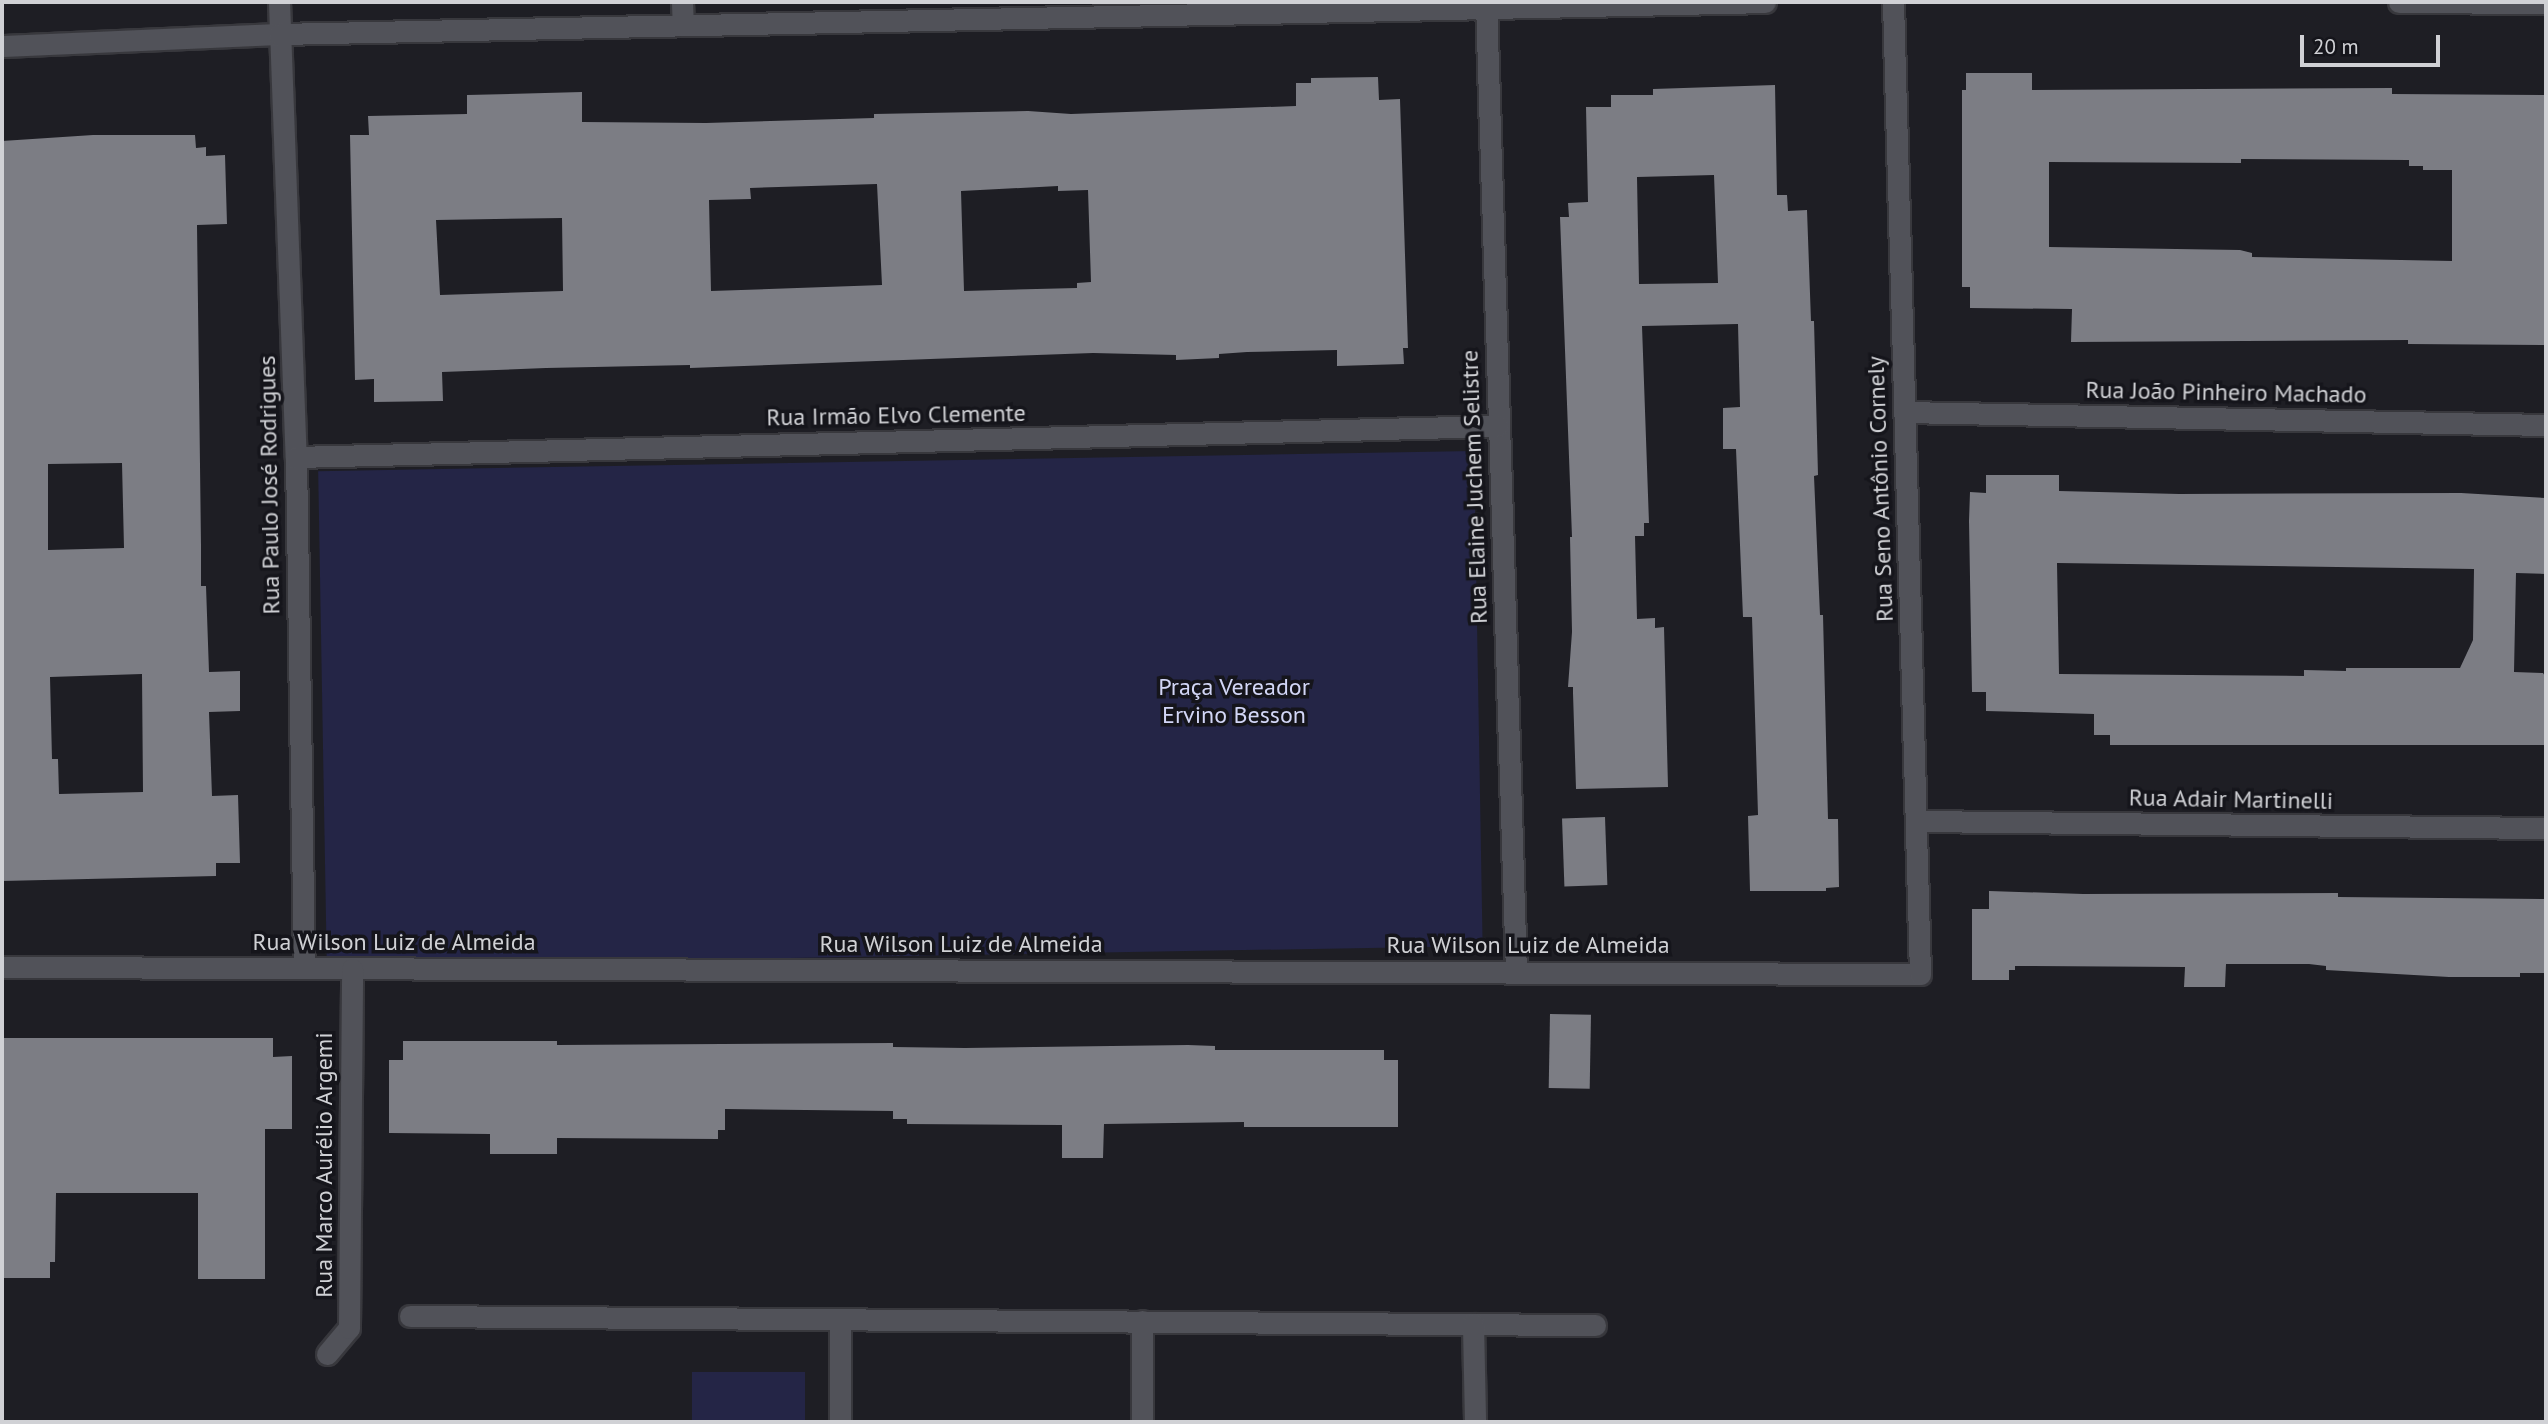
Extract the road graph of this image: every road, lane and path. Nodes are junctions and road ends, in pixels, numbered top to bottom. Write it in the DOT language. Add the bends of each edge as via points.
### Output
graph roads {
  1 [pos="279,2"];
  2 [pos="682,2"];
  3 [pos="1765,2"];
  4 [pos="1893,2"];
  5 [pos="2399,2"];
  6 [pos="2546,3"];
  7 [pos="1486,5"];
  8 [pos="1086,9"];
  9 [pos="683,25"];
  10 [pos="279,34"];
  11 [pos="2,46"];
  12 [pos="1904,412"];
  13 [pos="2546,425"];
  14 [pos="1498,426"];
  15 [pos="296,457"];
  16 [pos="1916,821"];
  17 [pos="2546,828"];
  18 [pos="2,967"];
  19 [pos="304,967"];
  20 [pos="352,969"];
  21 [pos="1516,971"];
  22 [pos="1920,974"];
  23 [pos="410,1316"];
  24 [pos="840,1319"];
  25 [pos="1142,1321"];
  26 [pos="1473,1324"];
  27 [pos="1595,1325"];
  28 [pos="327,1354"];
  29 [pos="840,1422"];
  30 [pos="1142,1422"];
  31 [pos="1475,1422"];
  1 -- 10 [label="street, Rua Paulo José Rodrigues"];
  2 -- 9 [label="street"];
  3 -- 7 [label="street"];
  4 -- 12 [label="street, Rua Seno Antônio Cornely"];
  5 -- 6 [label="street"];
  7 -- 8 [label="street"];
  7 -- 14 [label="street, Rua Elaine Juchem Selistre"];
  8 -- 9 [label="street"];
  9 -- 10 [label="street"];
  10 -- 11 [label="street"];
  10 -- 15 [label="street, Rua Paulo José Rodrigues"];
  12 -- 13 [label="street, Rua João Pinheiro Machado"];
  12 -- 16 [label="street, Rua Seno Antônio Cornely"];
  14 -- 15 [label="street, Rua Irmão Elvo Clemente"];
  14 -- 21 [label="street, Rua Elaine Juchem Selistre"];
  15 -- 19 [label="street, Rua Paulo José Rodrigues"];
  16 -- 17 [label="street, Rua Adair Martinelli"];
  16 -- 22 [label="street, Rua Seno Antônio Cornely"];
  18 -- 19 [label="street, Rua Wilson Luiz de Almeida"];
  19 -- 20 [label="street, Rua Wilson Luiz de Almeida"];
  20 -- 21 [label="street, Rua Wilson Luiz de Almeida"];
  20 -- 28 [label="street, Rua Marco Aurélio Argemi" via="349,1328"];
  21 -- 22 [label="street, Rua Wilson Luiz de Almeida"];
  23 -- 24 [label="street"];
  24 -- 25 [label="street"];
  24 -- 29 [label="street"];
  25 -- 26 [label="street"];
  25 -- 30 [label="street"];
  26 -- 27 [label="street"];
  26 -- 31 [label="street"];
}
